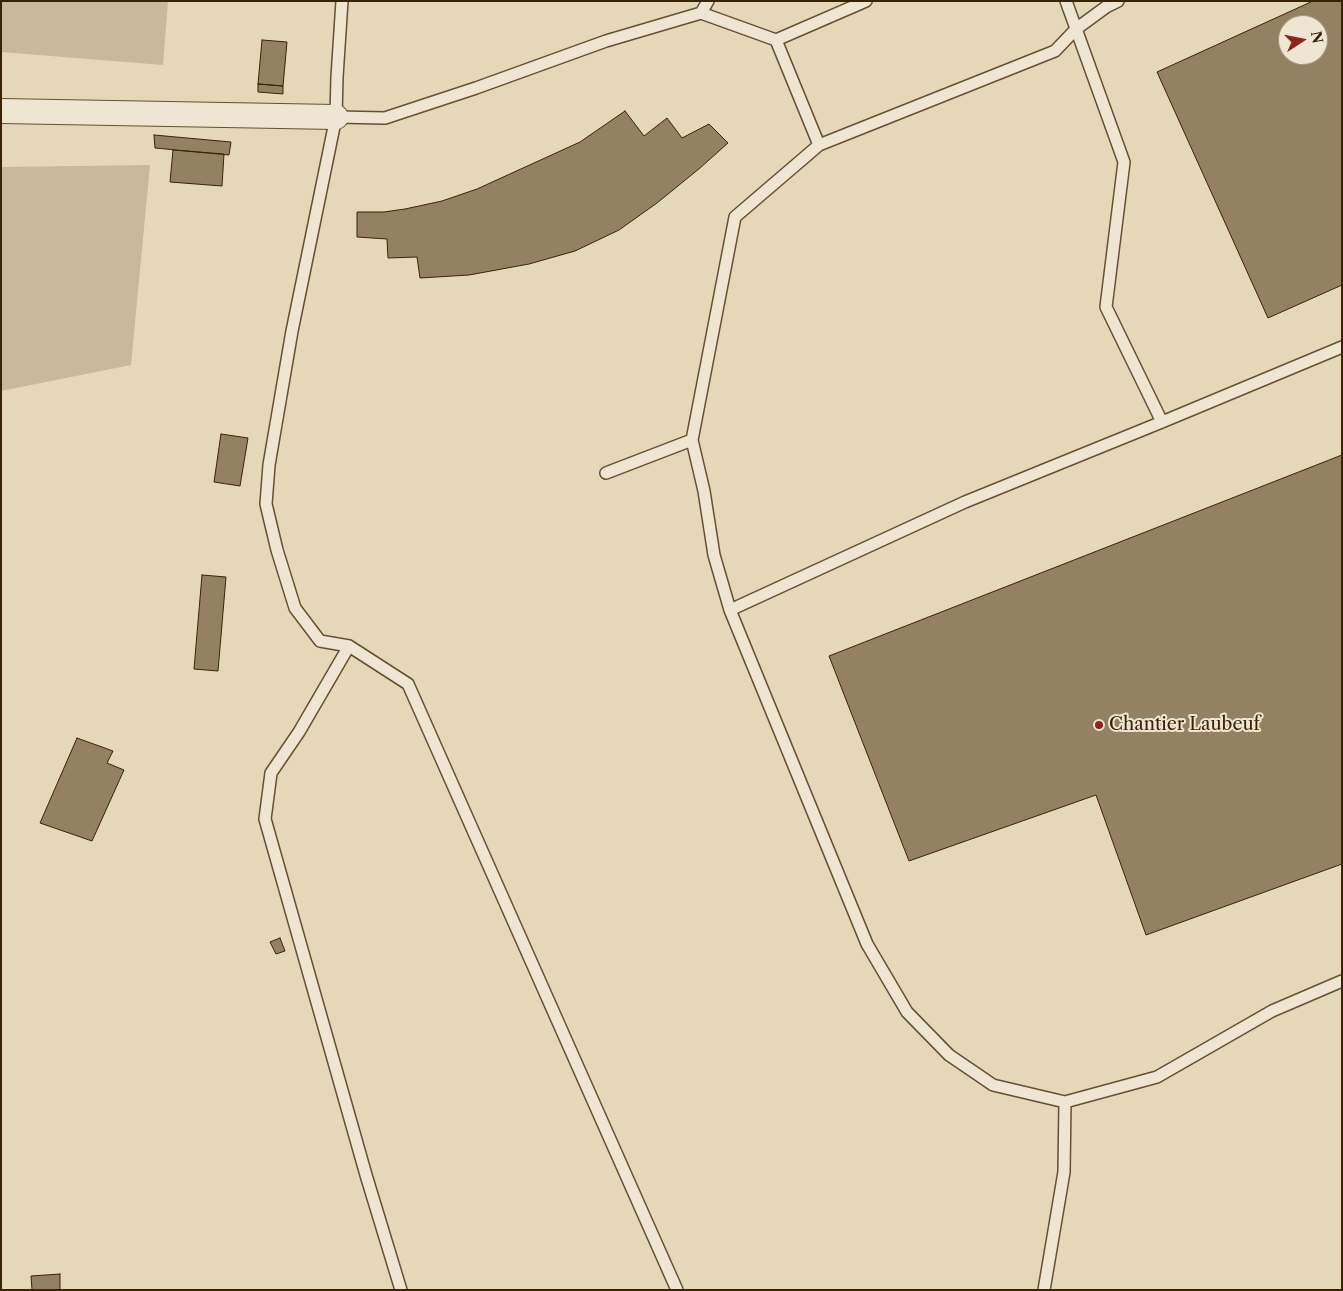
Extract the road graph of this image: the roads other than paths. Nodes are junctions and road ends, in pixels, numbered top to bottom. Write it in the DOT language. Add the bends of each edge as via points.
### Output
graph roads {
  1 [pos="342,1"];
  2 [pos="708,1"];
  3 [pos="866,1"];
  4 [pos="1066,1"];
  5 [pos="1118,1"];
  6 [pos="702,13"];
  7 [pos="1076,29"];
  8 [pos="776,40"];
  9 [pos="1,110"];
  10 [pos="336,117"];
  11 [pos="819,146"];
  12 [pos="1342,347"];
  13 [pos="1162,422"];
  14 [pos="692,440"];
  15 [pos="606,473"];
  16 [pos="730,610"];
  17 [pos="349,646"];
  18 [pos="1342,981"];
  19 [pos="1065,1102"];
  20 [pos="401,1290"];
  21 [pos="677,1290"];
  22 [pos="1044,1290"];
  1 -- 10 [label="lane"];
  2 -- 6 [label="lane"];
  3 -- 8 [label="lane"];
  4 -- 7 [label="lane"];
  5 -- 7 [label="lane"];
  6 -- 8 [label="lane"];
  6 -- 10 [label="lane" via="606,41 386,118"];
  7 -- 11 [label="lane" via="1055,51"];
  7 -- 13 [label="lane" via="1124,162 1106,307"];
  8 -- 11 [label="lane"];
  9 -- 10 [label="street"];
  10 -- 17 [label="lane" via="292,331 269,465 266,504 295,608 320,641"];
  11 -- 14 [label="lane" via="735,217"];
  12 -- 13 [label="lane"];
  13 -- 16 [label="lane" via="965,502"];
  14 -- 15 [label="lane"];
  14 -- 16 [label="lane" via="714,555"];
  16 -- 19 [label="lane" via="867,944 907,1012 949,1055 993,1086"];
  17 -- 20 [label="lane" via="271,773 265,819"];
  17 -- 21 [label="lane" via="408,684"];
  18 -- 19 [label="lane" via="1272,1011 1157,1077"];
  19 -- 22 [label="lane" via="1064,1172"];
}
